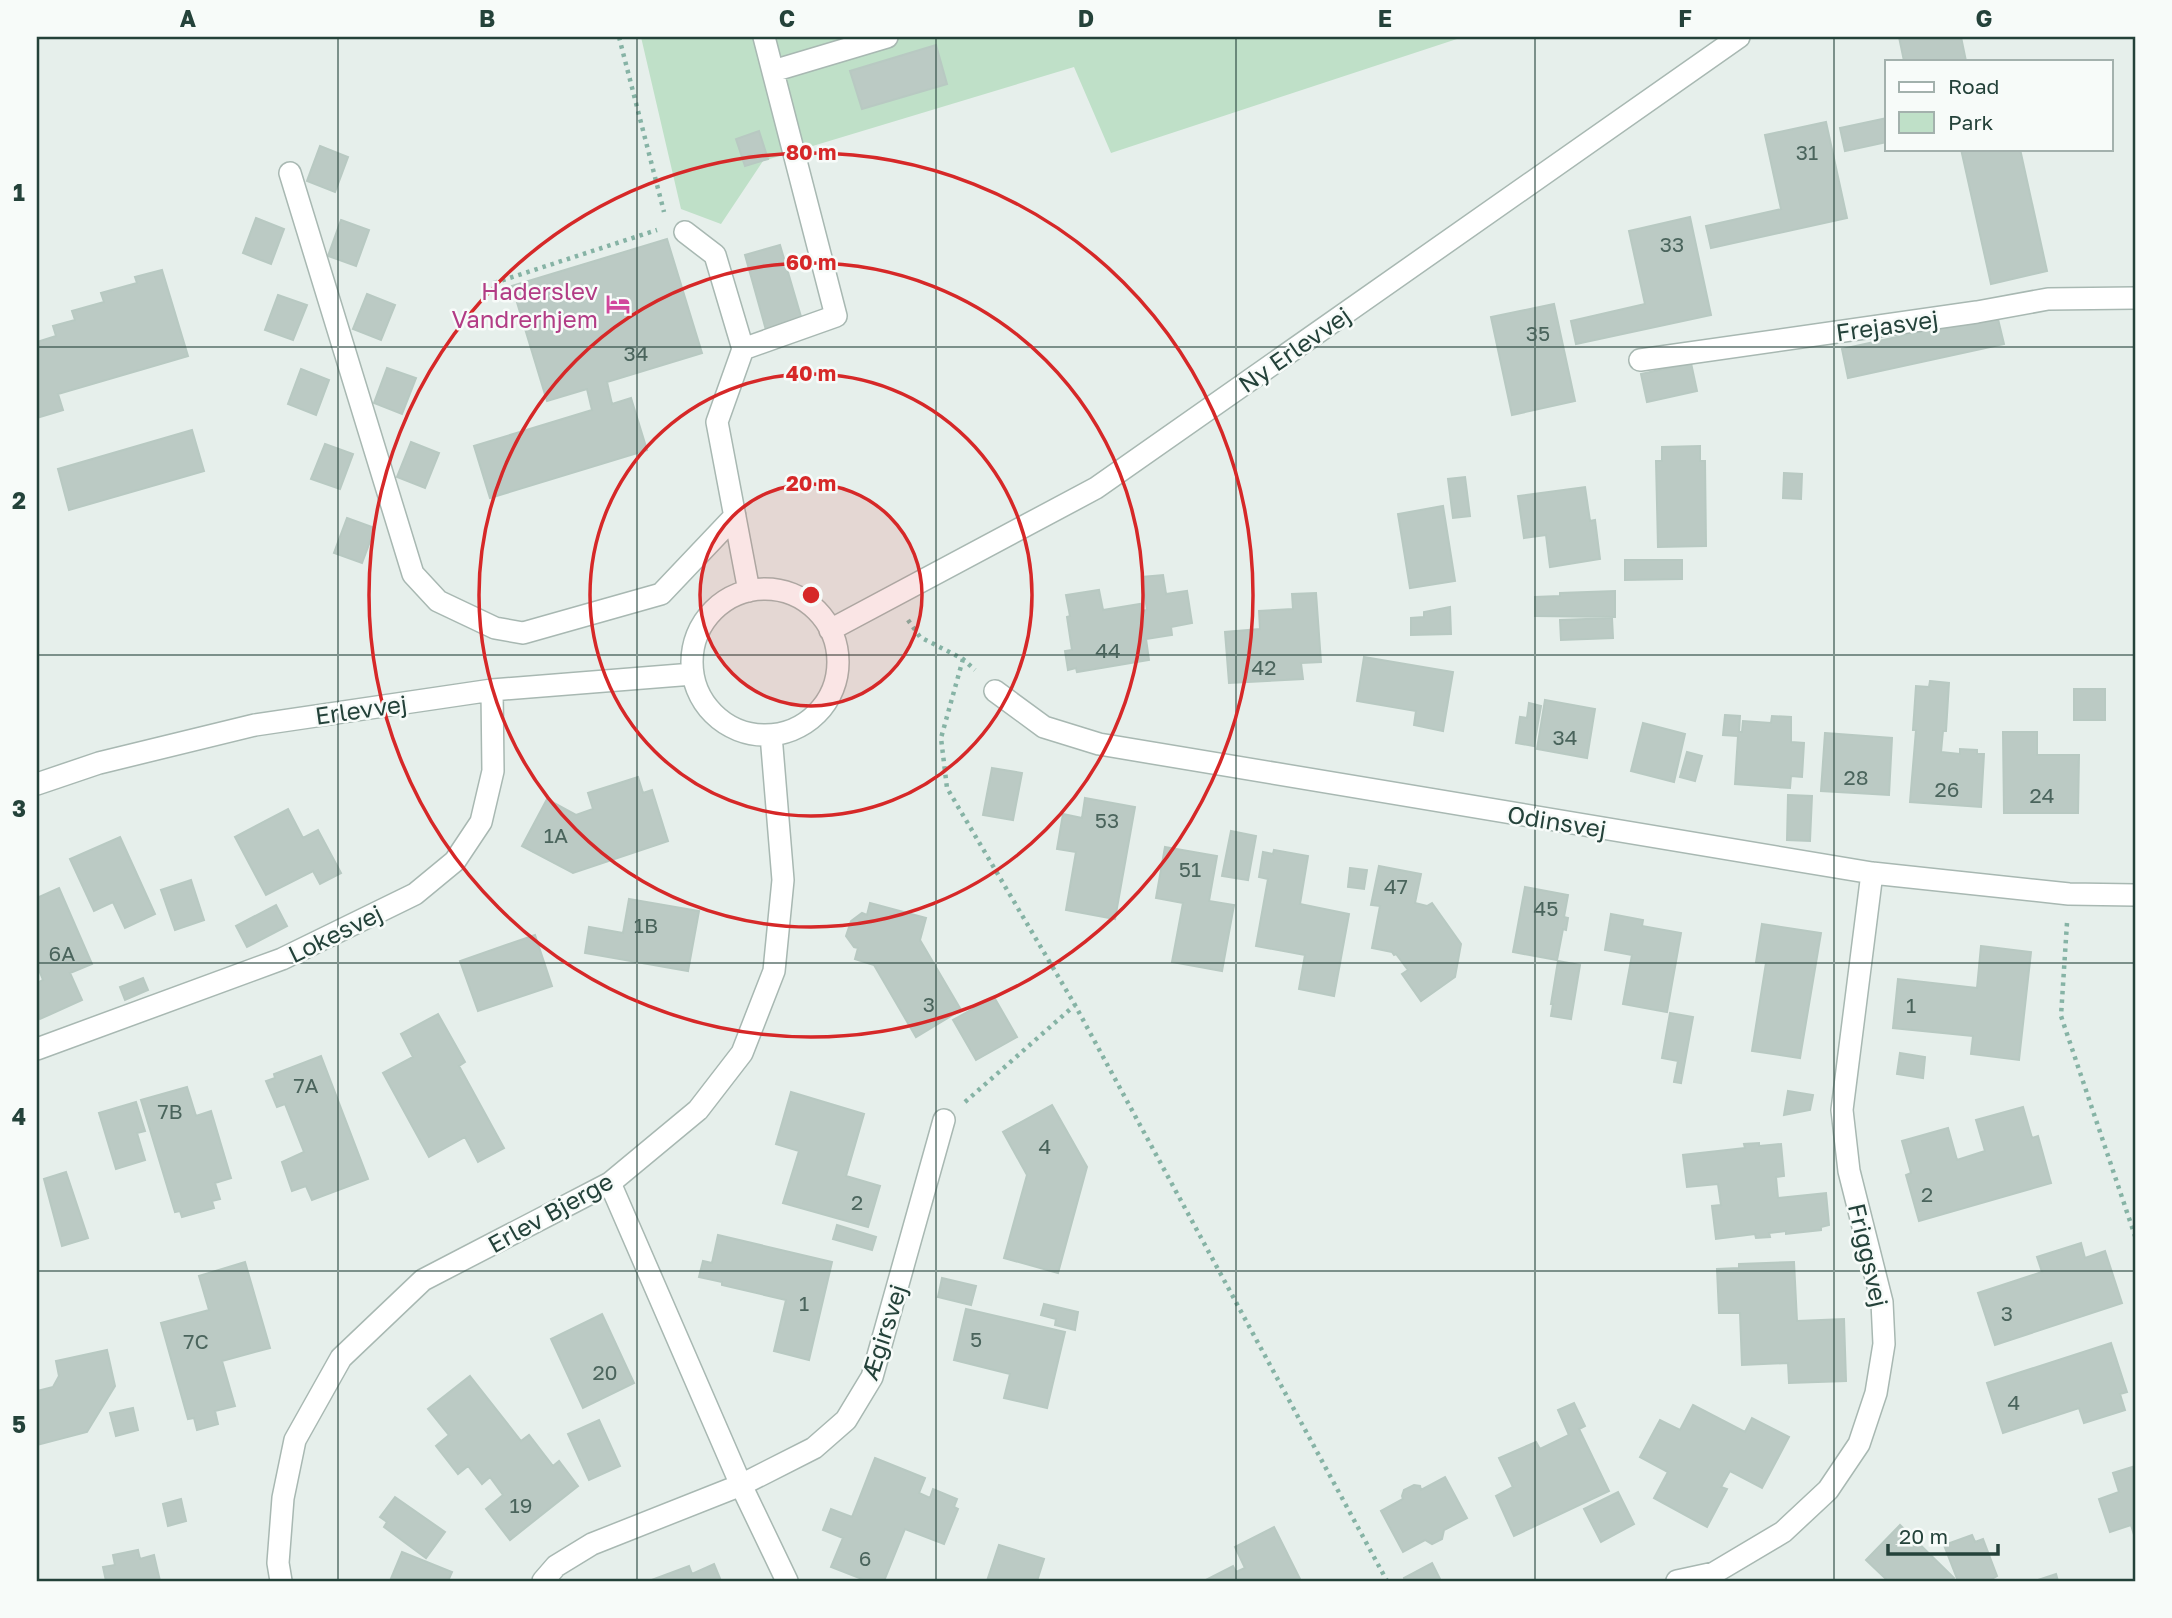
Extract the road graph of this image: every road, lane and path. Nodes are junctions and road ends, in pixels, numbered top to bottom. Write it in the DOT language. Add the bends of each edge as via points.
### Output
graph roads {
  1 [pos="619,37"];
  2 [pos="764,37"];
  3 [pos="887,37"];
  4 [pos="1739,37"];
  5 [pos="773,71"];
  6 [pos="290,173"];
  7 [pos="676,230"];
  8 [pos="494,283"];
  9 [pos="2135,298"];
  10 [pos="743,349"];
  11 [pos="1640,360"];
  12 [pos="735,516"];
  13 [pos="749,591"];
  14 [pos="892,596"];
  15 [pos="830,629"];
  16 [pos="963,659"];
  17 [pos="692,674"];
  18 [pos="492,690"];
  19 [pos="995,691"];
  20 [pos="771,735"];
  21 [pos="37,784"];
  22 [pos="1872,873"];
  23 [pos="2068,894"];
  24 [pos="2135,895"];
  25 [pos="1075,1005"];
  26 [pos="37,1049"];
  27 [pos="944,1120"];
  28 [pos="610,1183"];
  29 [pos="2135,1236"];
  30 [pos="741,1485"];
  31 [pos="281,1581"];
  32 [pos="543,1581"];
  33 [pos="787,1581"];
  34 [pos="1387,1581"];
  35 [pos="1677,1581"];
  1 -- 7 [label="path"];
  2 -- 5 [label="street"];
  3 -- 5 [label="street"];
  4 -- 14 [label="street, Ny Erlevvej" via="1096,488"];
  5 -- 10 [label="street" via="836,316"];
  6 -- 12 [label="street" via="414,574 438,601 495,628 523,633 661,594"];
  7 -- 8 [label="path"];
  7 -- 10 [label="street" via="715,255"];
  9 -- 11 [label="street, Frejasvej" via="2048,299"];
  10 -- 12 [label="street" via="717,422"];
  12 -- 13 [label="street"];
  13 -- 15 [label="street" via="797,596 816,610"];
  13 -- 17 [label="street" via="729,598 711,612 699,630"];
  14 -- 15 [label="street, Ny Erlevvej"];
  14 -- 16 [label="path" via="920,637"];
  15 -- 20 [label="street" via="837,652 837,676 829,698 815,716 794,730"];
  16 -- 19 [label="path"];
  16 -- 25 [label="path" via="941,738 947,788"];
  17 -- 18 [label="street, Erlevvej"];
  17 -- 20 [label="street" via="699,695 729,726"];
  18 -- 21 [label="street, Erlevvej" via="255,724 99,763"];
  18 -- 26 [label="street, Lokesvej" via="493,771 481,822 455,861 415,894 282,959"];
  19 -- 22 [label="street, Odinsvej" via="1044,727 1099,744"];
  20 -- 28 [label="street, Erlev Bjerge" via="783,880 774,971 742,1053 698,1110"];
  22 -- 23 [label="street, Odinsvej"];
  22 -- 35 [label="street, Friggsvej" via="1842,1110 1849,1171 1882,1302 1884,1344 1876,1392 1859,1444 1828,1490 1783,1532 1714,1573"];
  23 -- 24 [label="street, Odinsvej"];
  23 -- 29 [label="path" via="2061,1016"];
  25 -- 27 [label="path"];
  25 -- 34 [label="path"];
  27 -- 30 [label="street, Ægirsvej" via="872,1377 846,1420 814,1448"];
  28 -- 30 [label="street"];
  28 -- 31 [label="street, Erlev Bjerge" via="423,1280 341,1359 295,1440 283,1498"];
  30 -- 32 [label="street, Ægirsvej" via="592,1544 556,1566"];
  30 -- 33 [label="street"];
}
